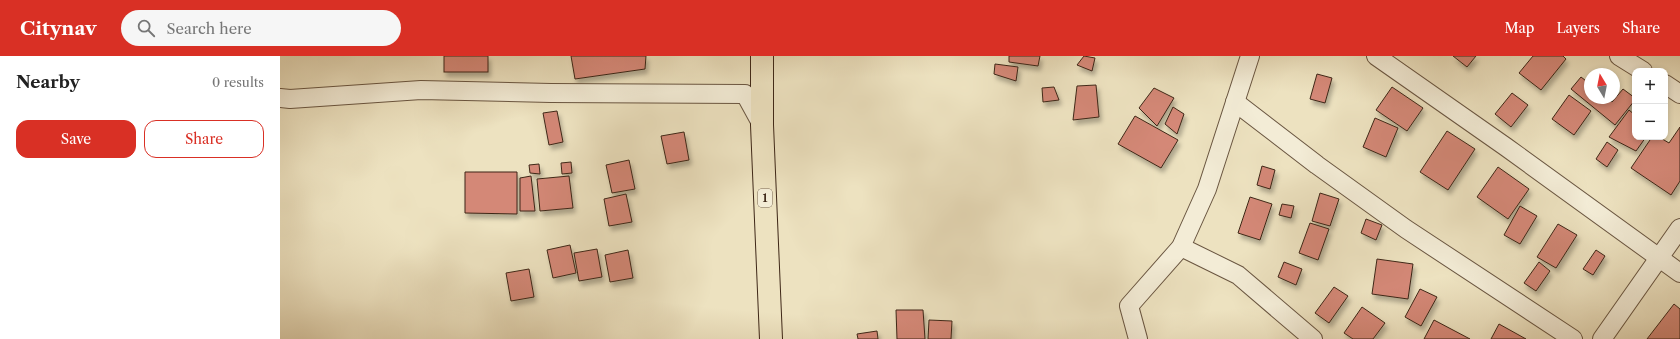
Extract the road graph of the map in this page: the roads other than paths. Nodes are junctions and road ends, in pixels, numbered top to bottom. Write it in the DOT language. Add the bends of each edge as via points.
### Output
graph roads {
  1 [pos="762,56"];
  2 [pos="1250,56"];
  3 [pos="1376,56"];
  4 [pos="1619,56"];
  5 [pos="1639,68"];
  6 [pos="1668,86"];
  7 [pos="1680,94"];
  8 [pos="280,98"];
  9 [pos="1235,102"];
  10 [pos="762,125"];
  11 [pos="1680,228"];
  12 [pos="1181,247"];
  13 [pos="1658,258"];
  14 [pos="1680,273"];
  15 [pos="771,339"];
  16 [pos="1138,339"];
  17 [pos="1313,339"];
  18 [pos="1573,339"];
  19 [pos="1602,339"];
  1 -- 10 [label="highway, 1"];
  2 -- 9 [label="street"];
  3 -- 13 [label="street"];
  4 -- 5 [label="street"];
  6 -- 7 [label="street"];
  8 -- 10 [label="street" via="421,90 745,94"];
  9 -- 12 [label="street" via="1207,189"];
  9 -- 18 [label="street" via="1406,229"];
  10 -- 15 [label="highway, 1"];
  11 -- 13 [label="street"];
  12 -- 16 [label="street" via="1129,306"];
  12 -- 17 [label="street" via="1238,275"];
  13 -- 14 [label="street"];
  13 -- 19 [label="street"];
}
